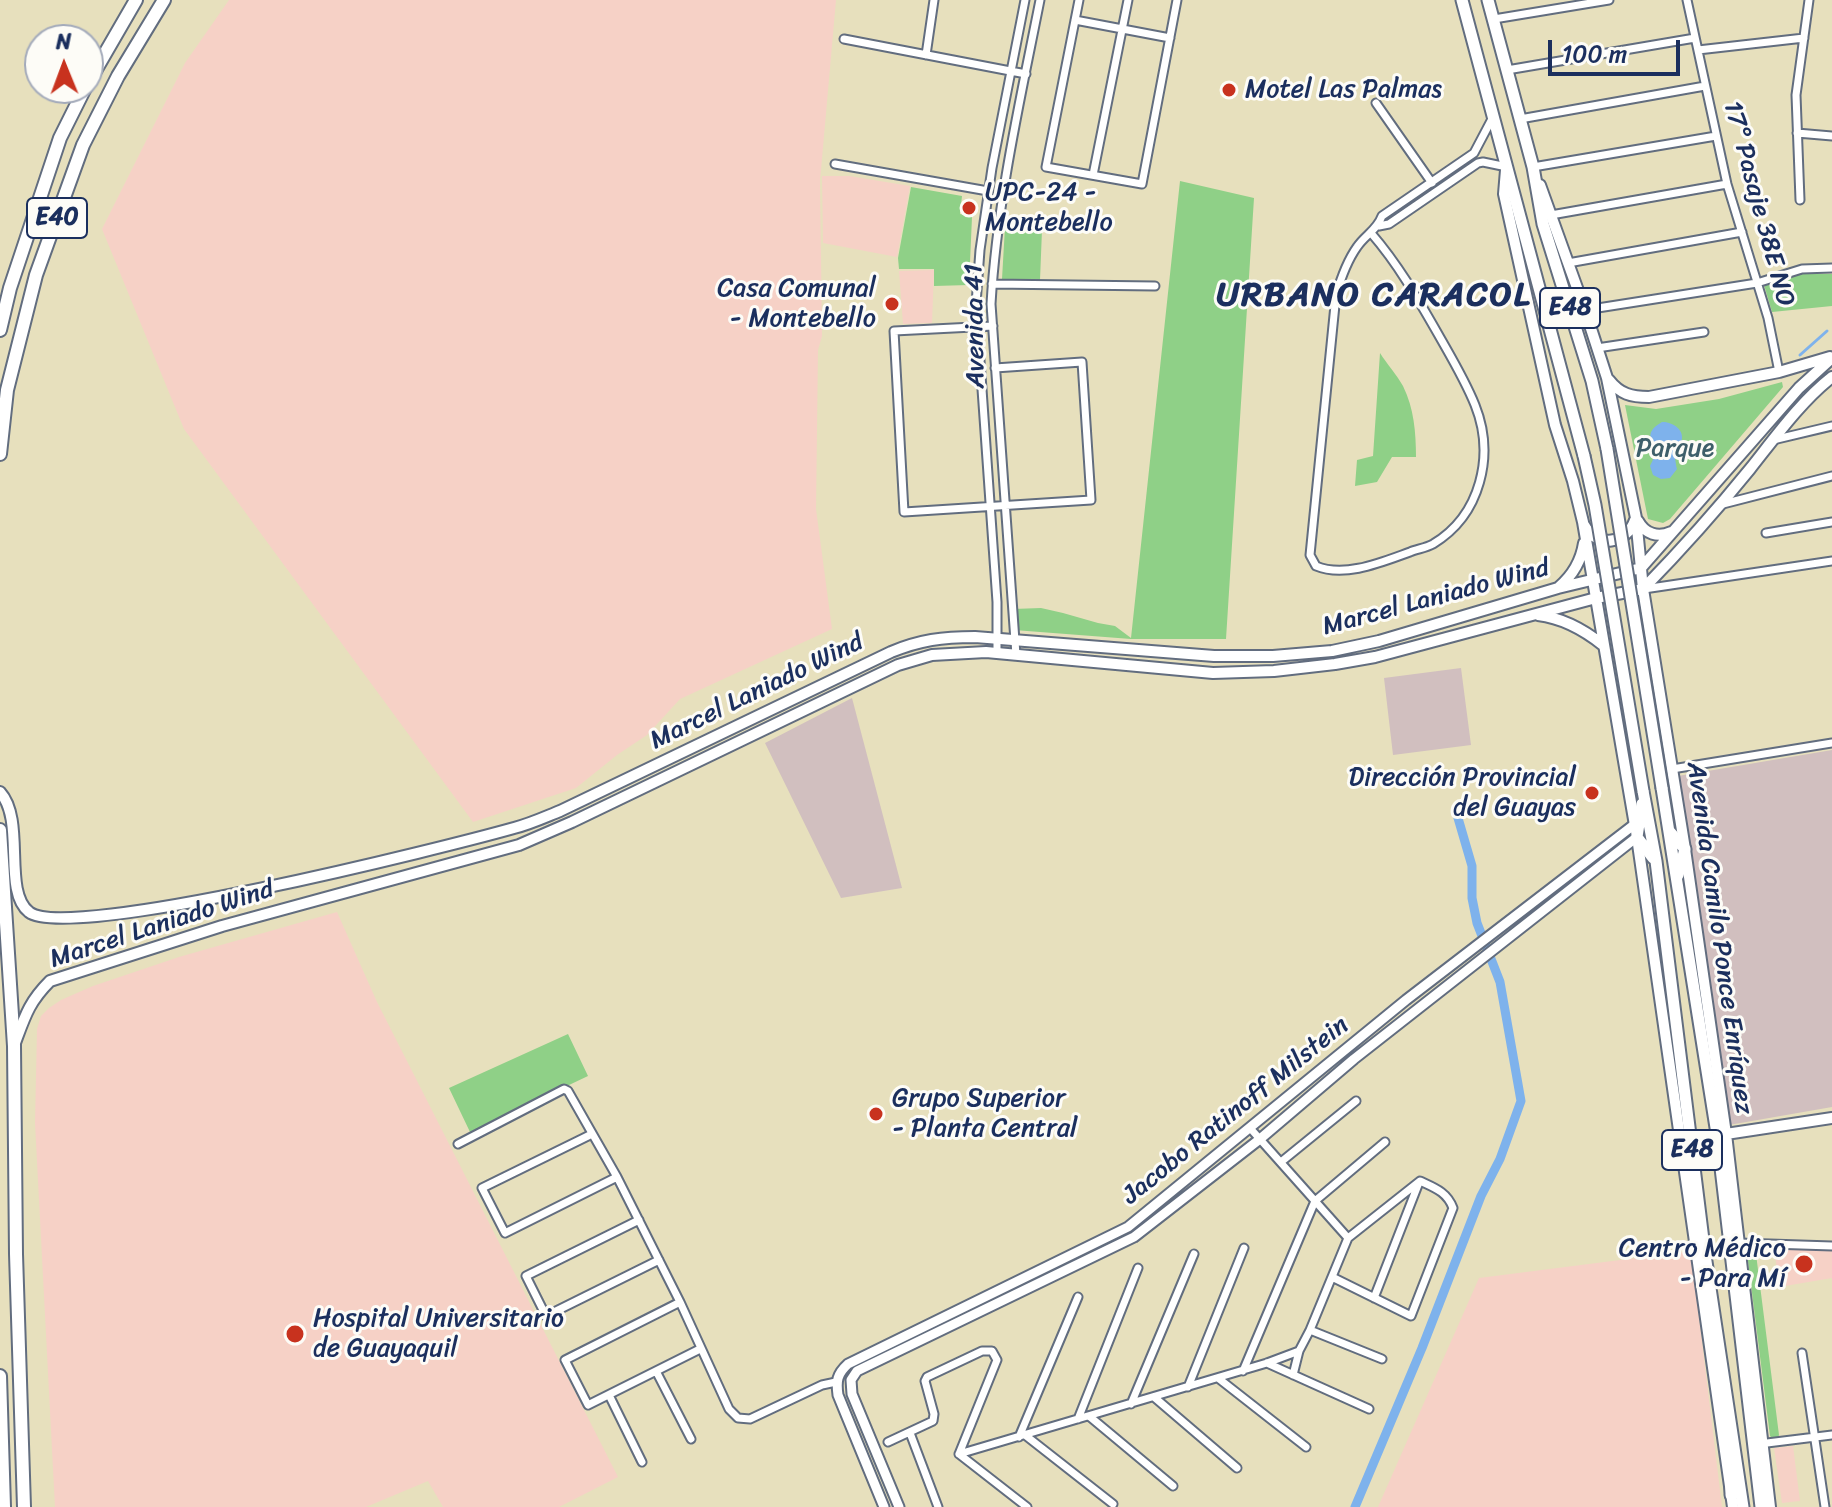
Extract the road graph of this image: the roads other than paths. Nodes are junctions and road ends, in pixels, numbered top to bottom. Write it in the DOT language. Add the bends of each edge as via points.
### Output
graph roads {
  1 [pos="136,0"];
  2 [pos="164,0"];
  3 [pos="934,0"];
  4 [pos="1025,0"];
  5 [pos="1040,0"];
  6 [pos="1079,0"];
  7 [pos="1128,0"];
  8 [pos="1177,0"];
  9 [pos="1462,0"];
  10 [pos="1488,0"];
  11 [pos="1609,0"];
  12 [pos="1687,0"];
  13 [pos="1809,0"];
  14 [pos="1023,12"];
  15 [pos="1037,15"];
  16 [pos="1494,19"];
  17 [pos="1075,20"];
  18 [pos="1123,29"];
  19 [pos="1170,38"];
  20 [pos="1695,38"];
  21 [pos="1804,38"];
  22 [pos="844,39"];
  23 [pos="1698,50"];
  24 [pos="926,55"];
  25 [pos="104,56"];
  26 [pos="1507,70"];
  27 [pos="1011,71"];
  28 [pos="1026,74"];
  29 [pos="1705,86"];
  30 [pos="1376,103"];
  31 [pos="77,104"];
  32 [pos="1493,116"];
  33 [pos="1520,119"];
  34 [pos="1797,133"];
  35 [pos="1716,136"];
  36 [pos="1832,136"];
  37 [pos="835,164"];
  38 [pos="1507,167"];
  39 [pos="1533,167"];
  40 [pos="1093,175"];
  41 [pos="1431,182"];
  42 [pos="1727,184"];
  43 [pos="1437,190"];
  44 [pos="988,191"];
  45 [pos="1800,200"];
  46 [pos="1551,215"];
  47 [pos="1379,226"];
  48 [pos="1742,232"];
  49 [pos="1371,233"];
  50 [pos="1568,263"];
  51 [pos="1832,268"];
  52 [pos="1757,283"];
  53 [pos="992,284"];
  54 [pos="1155,286"];
  55 [pos="1585,310"];
  56 [pos="993,326"];
  57 [pos="978,327"];
  58 [pos="0,330"];
  59 [pos="1704,332"];
  60 [pos="1597,348"];
  61 [pos="1832,357"];
  62 [pos="995,368"];
  63 [pos="1779,372"];
  64 [pos="1832,377"];
  65 [pos="1607,378"];
  66 [pos="1832,426"];
  67 [pos="1773,440"];
  68 [pos="0,454"];
  69 [pos="1832,476"];
  70 [pos="1721,504"];
  71 [pos="991,506"];
  72 [pos="1005,506"];
  73 [pos="1636,518"];
  74 [pos="1583,522"];
  75 [pos="1832,522"];
  76 [pos="1676,529"];
  77 [pos="1766,533"];
  78 [pos="1585,537"];
  79 [pos="1832,561"];
  80 [pos="1641,568"];
  81 [pos="1593,579"];
  82 [pos="1558,588"];
  83 [pos="1643,589"];
  84 [pos="1596,598"];
  85 [pos="1532,614"];
  86 [pos="997,639"];
  87 [pos="1015,640"];
  88 [pos="1603,645"];
  89 [pos="997,653"];
  90 [pos="1016,655"];
  91 [pos="1832,743"];
  92 [pos="1672,769"];
  93 [pos="0,792"];
  94 [pos="1643,793"];
  95 [pos="1635,824"];
  96 [pos="0,830"];
  97 [pos="1668,831"];
  98 [pos="1637,837"];
  99 [pos="1685,849"];
  100 [pos="1656,861"];
  101 [pos="1676,880"];
  102 [pos="14,1046"];
  103 [pos="1356,1101"];
  104 [pos="1832,1118"];
  105 [pos="1250,1128"];
  106 [pos="592,1134"];
  107 [pos="1721,1134"];
  108 [pos="1260,1139"];
  109 [pos="1385,1142"];
  110 [pos="458,1144"];
  111 [pos="1281,1162"];
  112 [pos="617,1177"];
  113 [pos="1420,1181"];
  114 [pos="1315,1201"];
  115 [pos="639,1220"];
  116 [pos="1728,1230"];
  117 [pos="1348,1238"];
  118 [pos="1739,1243"];
  119 [pos="1832,1246"];
  120 [pos="1244,1248"];
  121 [pos="1194,1254"];
  122 [pos="659,1260"];
  123 [pos="1732,1262"];
  124 [pos="1138,1268"];
  125 [pos="1332,1277"];
  126 [pos="1078,1297"];
  127 [pos="1374,1298"];
  128 [pos="680,1302"];
  129 [pos="981,1305"];
  130 [pos="1310,1330"];
  131 [pos="700,1349"];
  132 [pos="1299,1351"];
  133 [pos="1802,1353"];
  134 [pos="1382,1359"];
  135 [pos="1267,1363"];
  136 [pos="1721,1367"];
  137 [pos="656,1371"];
  138 [pos="1243,1371"];
  139 [pos="1293,1375"];
  140 [pos="0,1376"];
  141 [pos="1218,1378"];
  142 [pos="836,1382"];
  143 [pos="1188,1387"];
  144 [pos="1716,1389"];
  145 [pos="609,1395"];
  146 [pos="1154,1397"];
  147 [pos="1131,1404"];
  148 [pos="1726,1404"];
  149 [pos="1369,1409"];
  150 [pos="1089,1416"];
  151 [pos="1759,1418"];
  152 [pos="1078,1419"];
  153 [pos="910,1433"];
  154 [pos="1832,1435"];
  155 [pos="1022,1436"];
  156 [pos="1815,1436"];
  157 [pos="1731,1438"];
  158 [pos="691,1439"];
  159 [pos="888,1442"];
  160 [pos="1758,1444"];
  161 [pos="1306,1447"];
  162 [pos="959,1454"];
  163 [pos="642,1462"];
  164 [pos="1237,1468"];
  165 [pos="1173,1486"];
  166 [pos="1732,1501"];
  167 [pos="1113,1504"];
  168 [pos="4,1507"];
  169 [pos="24,1507"];
  170 [pos="884,1507"];
  171 [pos="899,1507"];
  172 [pos="938,1507"];
  173 [pos="1027,1507"];
  174 [pos="1743,1507"];
  175 [pos="1761,1507"];
  176 [pos="1770,1507"];
  177 [pos="1825,1507"];
  1 -- 25 [label="highway, E40"];
  2 -- 68 [label="highway, E40" via="83,145 46,246 7,390"];
  3 -- 24 [label="street"];
  4 -- 14 [label="street, Avenida 41"];
  5 -- 15 [label="street, Avenida 41"];
  6 -- 17 [label="street"];
  7 -- 18 [label="street"];
  8 -- 19 [label="street"];
  9 -- 32 [label="main road, E48"];
  10 -- 16 [label="main road, E48"];
  11 -- 16 [label="street"];
  12 -- 20 [label="street, 17° Pasaje 38E NO"];
  13 -- 21 [label="street"];
  14 -- 15 [label="street"];
  14 -- 27 [label="street, Avenida 41"];
  15 -- 28 [label="street, Avenida 41"];
  16 -- 26 [label="main road, E48"];
  17 -- 18 [label="street"];
  17 -- 40 [label="street" via="1046,167"];
  18 -- 19 [label="street"];
  18 -- 40 [label="street"];
  19 -- 40 [label="street" via="1142,184"];
  20 -- 23 [label="street, 17° Pasaje 38E NO"];
  20 -- 26 [label="street"];
  21 -- 23 [label="street"];
  21 -- 34 [label="street"];
  22 -- 24 [label="street"];
  23 -- 29 [label="street, 17° Pasaje 38E NO"];
  24 -- 27 [label="street"];
  26 -- 33 [label="main road, E48"];
  27 -- 28 [label="street"];
  27 -- 44 [label="street, Avenida 41"];
  28 -- 53 [label="street, Avenida 41" via="1006,170"];
  29 -- 33 [label="street"];
  29 -- 35 [label="street, 17° Pasaje 38E NO"];
  30 -- 41 [label="street"];
  31 -- 58 [label="highway, E40" via="60,138"];
  32 -- 38 [label="main road, E48"];
  32 -- 41 [label="street" via="1474,153"];
  33 -- 39 [label="main road, E48"];
  34 -- 36 [label="street"];
  34 -- 45 [label="street"];
  35 -- 39 [label="street"];
  35 -- 42 [label="street, 17° Pasaje 38E NO"];
  37 -- 44 [label="street"];
  38 -- 43 [label="street" via="1478,163"];
  38 -- 74 [label="main road, E48" via="1504,194 1555,425"];
  38 -- 94 [label="main road, Avenida Camilo Ponce Enríquez / E48, bridge" via="1595,505"];
  39 -- 46 [label="main road, E48"];
  39 -- 97 [label="main road, Avenida Camilo Ponce Enríquez / E48, bridge" via="1543,224 1592,381 1607,449"];
  41 -- 43 [label="street"];
  41 -- 47 [label="street" via="1382,216"];
  42 -- 46 [label="street"];
  42 -- 48 [label="street, 17° Pasaje 38E NO"];
  43 -- 47 [label="street"];
  44 -- 57 [label="street, Avenida 41"];
  46 -- 50 [label="main road, E48"];
  47 -- 49 [label="street"];
  48 -- 50 [label="street"];
  48 -- 52 [label="street, 17° Pasaje 38E NO"];
  49 -- 49 [label="street" via="1351,257 1336,295 1310,555 1327,571 1348,570 1432,544 1457,525 1483,473 1485,442 1476,406 1412,288"];
  50 -- 55 [label="main road, E48"];
  51 -- 52 [label="street" via="1802,269"];
  52 -- 55 [label="street"];
  52 -- 63 [label="street, 17° Pasaje 38E NO"];
  53 -- 54 [label="street"];
  53 -- 56 [label="street, Avenida 41"];
  55 -- 60 [label="main road, E48"];
  56 -- 57 [label="street"];
  56 -- 62 [label="street, Avenida 41"];
  57 -- 71 [label="street, Avenida 41"];
  57 -- 71 [label="street" via="894,331 904,512"];
  59 -- 60 [label="street"];
  60 -- 65 [label="main road, E48"];
  61 -- 63 [label="main road"];
  61 -- 76 [label="main road"];
  62 -- 72 [label="street, Avenida 41"];
  62 -- 72 [label="street" via="1082,362 1091,500"];
  63 -- 65 [label="main road" via="1649,397 1625,394"];
  64 -- 67 [label="main road"];
  65 -- 73 [label="main road, Avenida Camilo Ponce Enríquez / E48"];
  66 -- 67 [label="street"];
  67 -- 70 [label="main road"];
  69 -- 70 [label="street"];
  70 -- 83 [label="main road"];
  71 -- 72 [label="street"];
  71 -- 86 [label="street, Avenida 41"];
  72 -- 87 [label="street, Avenida 41"];
  73 -- 74 [label="main road" via="1625,536 1606,541 1596,538"];
  73 -- 76 [label="main road" via="1648,533"];
  73 -- 80 [label="main road, Avenida Camilo Ponce Enríquez / E48"];
  74 -- 78 [label="main road, E48"];
  75 -- 77 [label="street"];
  76 -- 80 [label="main road"];
  78 -- 81 [label="main road, E48"];
  78 -- 82 [label="main road" via="1577,566"];
  79 -- 83 [label="street"];
  80 -- 81 [label="main road, Marcel Laniado Wind"];
  80 -- 83 [label="main road, Avenida Camilo Ponce Enríquez / E48"];
  81 -- 82 [label="main road, Marcel Laniado Wind"];
  81 -- 84 [label="main road, E48"];
  82 -- 87 [label="main road, Marcel Laniado Wind" via="1332,651 1214,656"];
  83 -- 84 [label="main road, Marcel Laniado Wind"];
  83 -- 92 [label="main road, Avenida Camilo Ponce Enríquez / E48"];
  84 -- 85 [label="main road, Marcel Laniado Wind"];
  84 -- 88 [label="main road, E48"];
  85 -- 88 [label="main road" via="1571,623"];
  85 -- 90 [label="main road, Marcel Laniado Wind" via="1375,657 1274,671 1213,673"];
  86 -- 87 [label="main road, Marcel Laniado Wind"];
  86 -- 89 [label="street, Avenida 41"];
  86 -- 93 [label="main road, Marcel Laniado Wind" via="929,639 901,648 518,827 174,906 62,919 26,911 17,889 9,807"];
  87 -- 90 [label="street, Avenida 41"];
  88 -- 95 [label="main road, E48"];
  89 -- 90 [label="main road, Marcel Laniado Wind"];
  89 -- 102 [label="main road, Marcel Laniado Wind" via="932,655 898,665 519,845 222,926 50,981 28,1008"];
  91 -- 92 [label="street"];
  92 -- 99 [label="main road, Avenida Camilo Ponce Enríquez / E48"];
  94 -- 98 [label="main road"];
  94 -- 100 [label="main road, Avenida Camilo Ponce Enríquez / E48"];
  95 -- 98 [label="main road, E48"];
  95 -- 105 [label="street, Jacobo Ratinoff Milstein"];
  96 -- 102 [label="highway"];
  97 -- 99 [label="main road"];
  97 -- 101 [label="main road, Avenida Camilo Ponce Enríquez / E48"];
  98 -- 100 [label="main road"];
  98 -- 108 [label="street, Jacobo Ratinoff Milstein"];
  98 -- 144 [label="main road, E48"];
  99 -- 101 [label="main road"];
  99 -- 107 [label="main road, Avenida Camilo Ponce Enríquez / E48"];
  100 -- 136 [label="main road, Avenida Camilo Ponce Enríquez / E48"];
  101 -- 107 [label="main road, Avenida Camilo Ponce Enríquez / E48"];
  102 -- 169 [label="highway"];
  103 -- 111 [label="street"];
  104 -- 107 [label="main road"];
  105 -- 108 [label="street"];
  105 -- 129 [label="street, Jacobo Ratinoff Milstein" via="1128,1227"];
  106 -- 110 [label="street" via="564,1089"];
  106 -- 112 [label="street"];
  106 -- 112 [label="street" via="482,1188 505,1233"];
  107 -- 116 [label="main road, Avenida Camilo Ponce Enríquez / E48"];
  107 -- 118 [label="main road, Avenida Camilo Ponce Enríquez / E48"];
  108 -- 111 [label="street"];
  108 -- 129 [label="street, Jacobo Ratinoff Milstein" via="1134,1237"];
  109 -- 114 [label="street"];
  111 -- 114 [label="street"];
  112 -- 115 [label="street"];
  113 -- 117 [label="street"];
  113 -- 127 [label="street"];
  113 -- 127 [label="street" via="1444,1192 1453,1208 1411,1316"];
  114 -- 117 [label="street"];
  114 -- 138 [label="street"];
  115 -- 122 [label="street"];
  115 -- 122 [label="street" via="526,1276 546,1316"];
  116 -- 118 [label="main road"];
  116 -- 123 [label="main road, Avenida Camilo Ponce Enríquez / E48"];
  117 -- 125 [label="street"];
  118 -- 119 [label="street"];
  118 -- 123 [label="main road"];
  118 -- 151 [label="main road, Avenida Camilo Ponce Enríquez / E48"];
  120 -- 143 [label="street"];
  121 -- 147 [label="street"];
  122 -- 128 [label="street"];
  123 -- 160 [label="main road, Avenida Camilo Ponce Enríquez / E48"];
  124 -- 152 [label="street"];
  125 -- 127 [label="street"];
  125 -- 130 [label="street"];
  126 -- 155 [label="street"];
  128 -- 131 [label="street"];
  128 -- 145 [label="street" via="565,1360 588,1405"];
  129 -- 142 [label="street, Jacobo Ratinoff Milstein" via="848,1364"];
  129 -- 171 [label="street, Jacobo Ratinoff Milstein" via="867,1365 851,1380 852,1394"];
  130 -- 132 [label="street"];
  130 -- 134 [label="street"];
  131 -- 137 [label="street"];
  131 -- 142 [label="street" via="738,1418 750,1419"];
  132 -- 135 [label="street"];
  132 -- 139 [label="street"];
  133 -- 156 [label="street"];
  135 -- 138 [label="street"];
  135 -- 139 [label="street"];
  136 -- 144 [label="main road"];
  136 -- 148 [label="main road, Avenida Camilo Ponce Enríquez / E48"];
  137 -- 145 [label="street"];
  137 -- 158 [label="street"];
  138 -- 141 [label="street"];
  139 -- 149 [label="street"];
  140 -- 168 [label="highway"];
  141 -- 143 [label="street"];
  141 -- 161 [label="street"];
  142 -- 170 [label="street"];
  143 -- 146 [label="street"];
  144 -- 148 [label="main road"];
  144 -- 166 [label="main road, E48"];
  145 -- 163 [label="street"];
  146 -- 147 [label="street"];
  146 -- 164 [label="street"];
  147 -- 150 [label="street"];
  148 -- 157 [label="main road, Avenida Camilo Ponce Enríquez / E48"];
  150 -- 152 [label="street"];
  150 -- 165 [label="street"];
  151 -- 160 [label="main road"];
  152 -- 155 [label="street"];
  153 -- 159 [label="street"];
  153 -- 162 [label="street" via="933,1421 927,1377 992,1351 997,1360"];
  153 -- 172 [label="street"];
  154 -- 156 [label="street"];
  155 -- 162 [label="street"];
  155 -- 167 [label="street"];
  156 -- 160 [label="street"];
  156 -- 177 [label="street"];
  157 -- 166 [label="main road"];
  157 -- 174 [label="main road, Avenida Camilo Ponce Enríquez / E48"];
  160 -- 175 [label="main road, Avenida Camilo Ponce Enríquez / E48"];
  160 -- 176 [label="main road"];
  162 -- 173 [label="street"];
}
